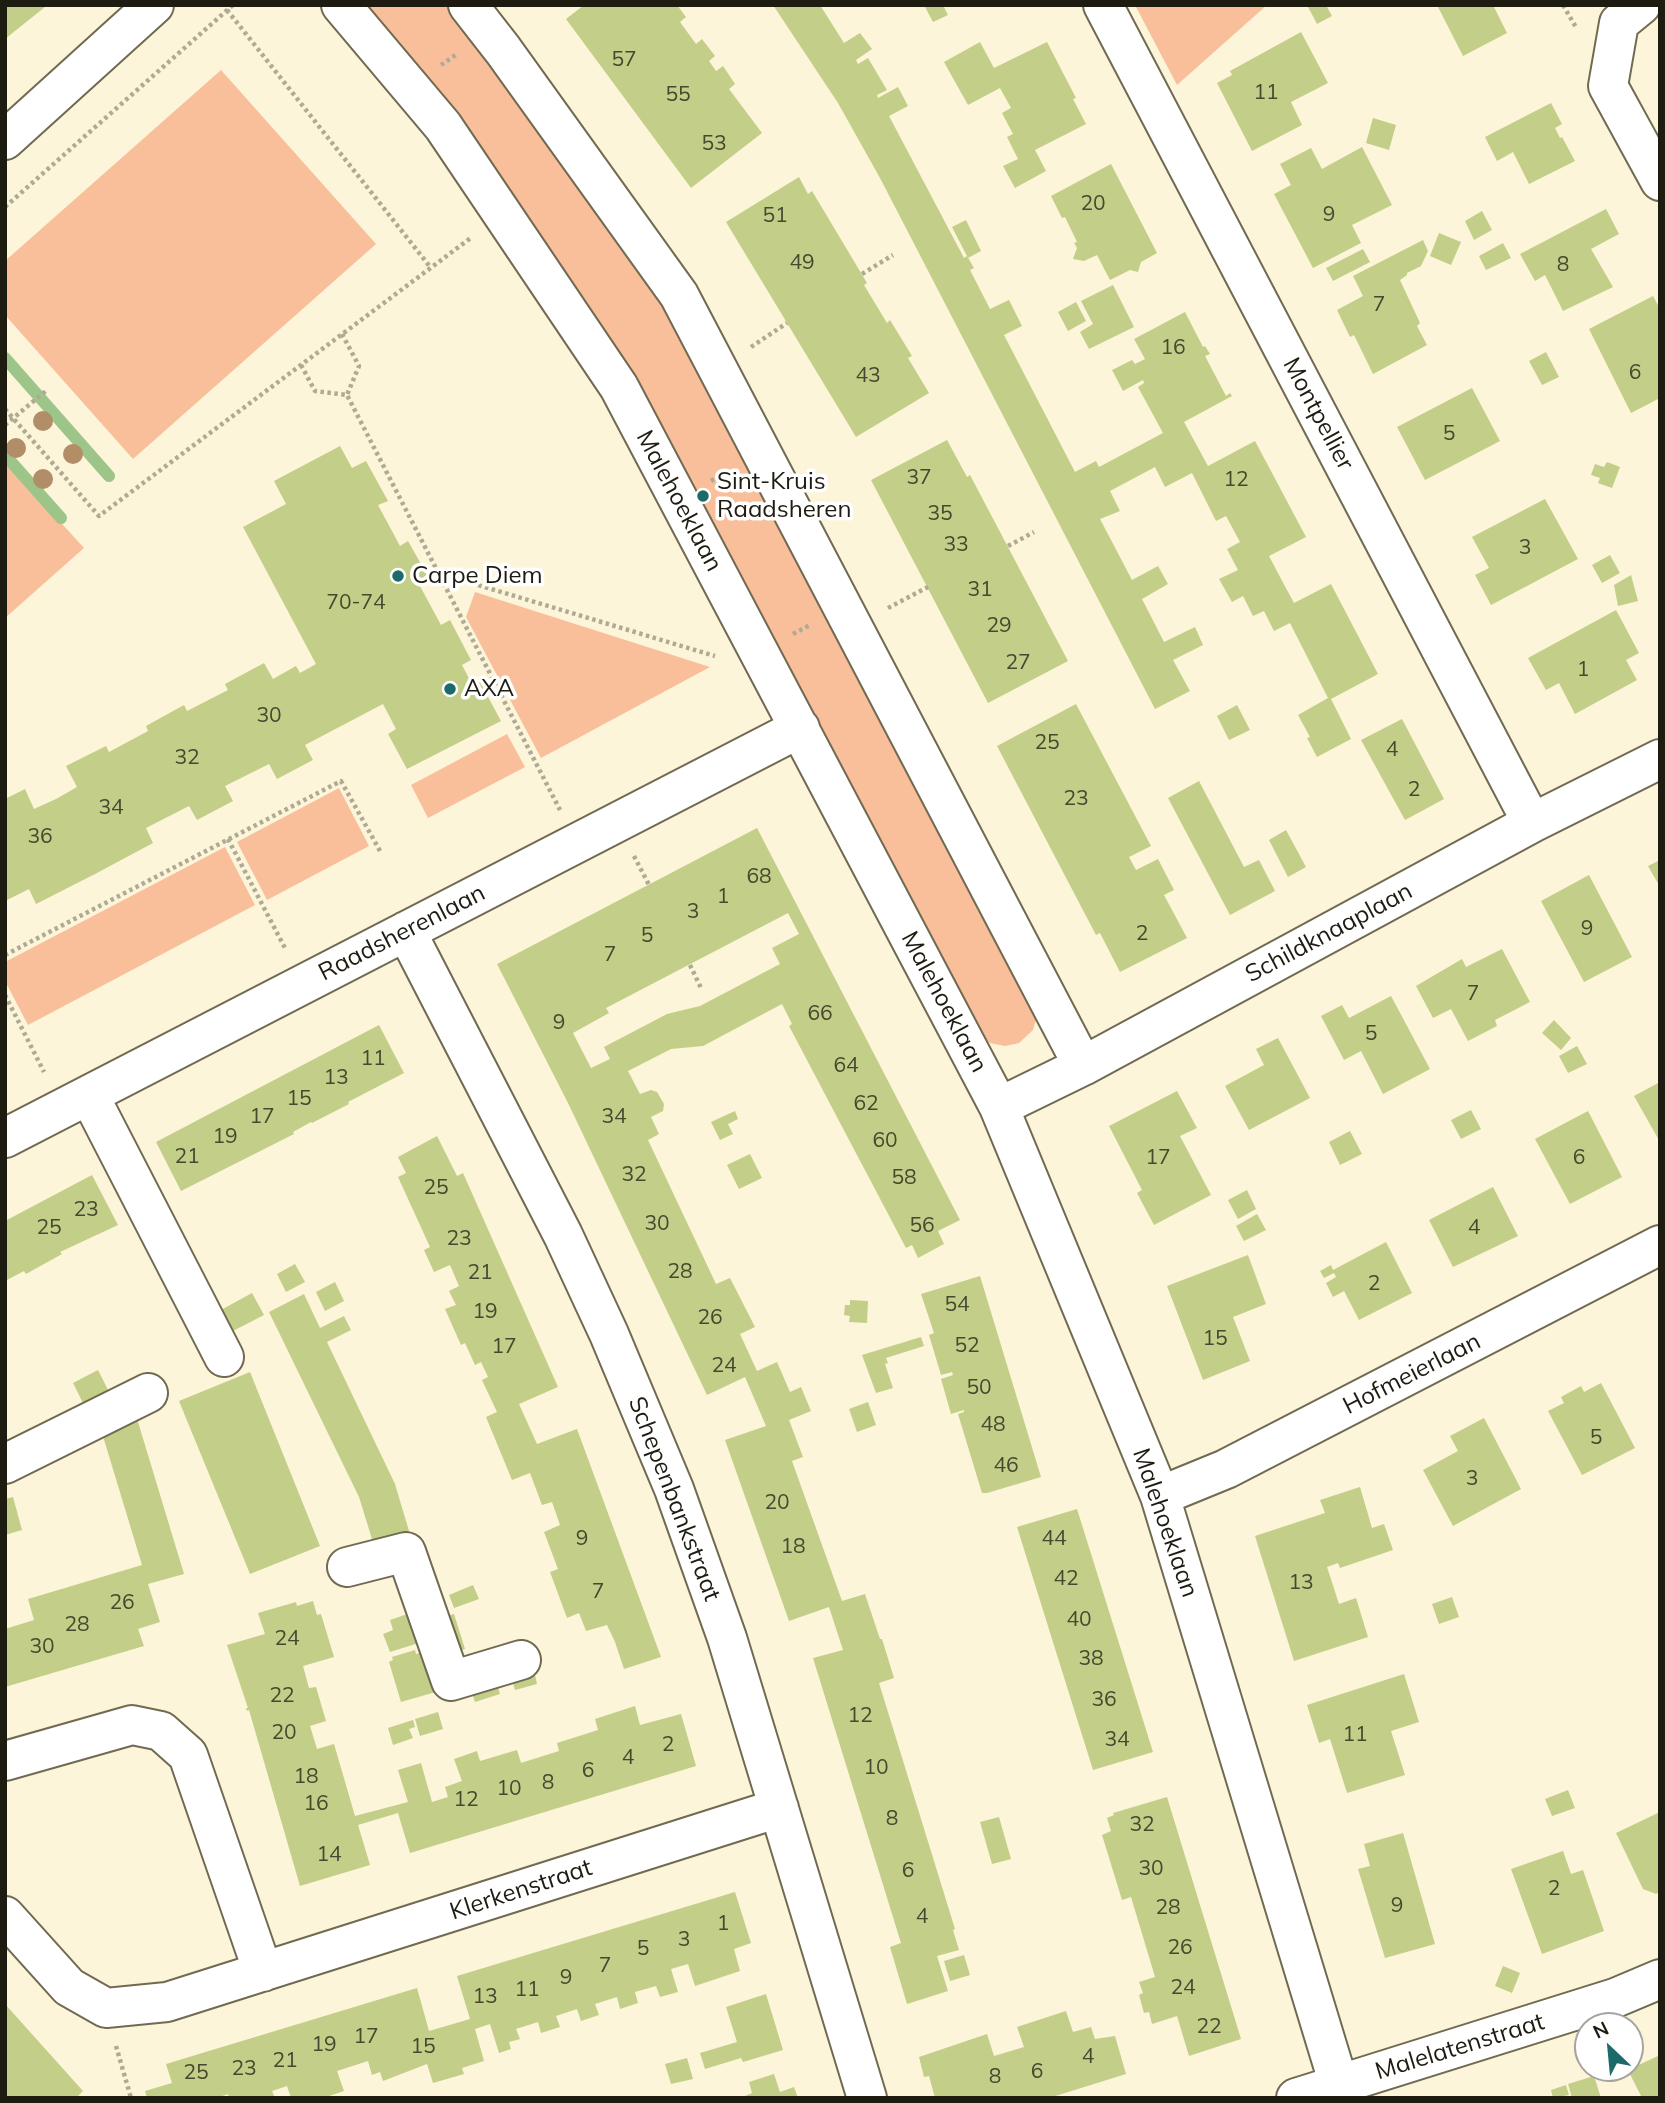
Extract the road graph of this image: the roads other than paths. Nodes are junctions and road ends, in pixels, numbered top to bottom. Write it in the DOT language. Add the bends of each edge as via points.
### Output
graph roads {
  1 [pos="154,5"];
  2 [pos="341,5"];
  3 [pos="468,5"];
  4 [pos="1103,5"];
  5 [pos="1641,5"];
  6 [pos="5,140"];
  7 [pos="1660,181"];
  8 [pos="800,728"];
  9 [pos="1660,759"];
  10 [pos="1532,823"];
  11 [pos="406,931"];
  12 [pos="1083,1066"];
  13 [pos="75,1102"];
  14 [pos="999,1107"];
  15 [pos="5,1138"];
  16 [pos="1660,1245"];
  17 [pos="224,1357"];
  18 [pos="148,1393"];
  19 [pos="5,1464"];
  20 [pos="1160,1496"];
  21 [pos="348,1567"];
  22 [pos="521,1660"];
  23 [pos="5,1761"];
  24 [pos="779,1808"];
  25 [pos="5,1916"];
  26 [pos="263,1972"];
  27 [pos="1660,1979"];
  28 [pos="1341,2091"];
  29 [pos="867,2098"];
  30 [pos="1296,2098"];
  1 -- 6 [label="street"];
  2 -- 8 [label="street, Malehoeklaan" via="443,125 619,387"];
  3 -- 12 [label="street" via="680,295"];
  4 -- 10 [label="street, Montpellier"];
  5 -- 7 [label="street" via="1619,23 1608,86"];
  8 -- 11 [label="street, Raadsherenlaan"];
  8 -- 14 [label="street, Malehoeklaan"];
  9 -- 10 [label="street, Schildknaaplaan"];
  10 -- 12 [label="street, Schildknaaplaan"];
  11 -- 13 [label="street, Raadsherenlaan"];
  11 -- 24 [label="street, Schepenbankstraat" via="609,1334 674,1489 727,1638"];
  12 -- 14 [label="street, Schildknaaplaan"];
  13 -- 15 [label="street, Raadsherenlaan"];
  13 -- 17 [label="street"];
  14 -- 20 [label="street, Malehoeklaan"];
  16 -- 20 [label="street, Hofmeierlaan" via="1226,1469"];
  18 -- 19 [label="street"];
  20 -- 28 [label="street, Malehoeklaan"];
  21 -- 22 [label="street" via="406,1552 451,1681"];
  23 -- 26 [label="street" via="132,1724 161,1731 188,1755"];
  24 -- 26 [label="street, Klerkenstraat"];
  24 -- 29 [label="street, Schepenbankstraat"];
  25 -- 26 [label="street, Klerkenstraat" via="69,1987 106,2008 167,2002"];
  27 -- 28 [label="street, Malelatenstraat"];
  28 -- 30 [label="street, Malelatenstraat"];
}
